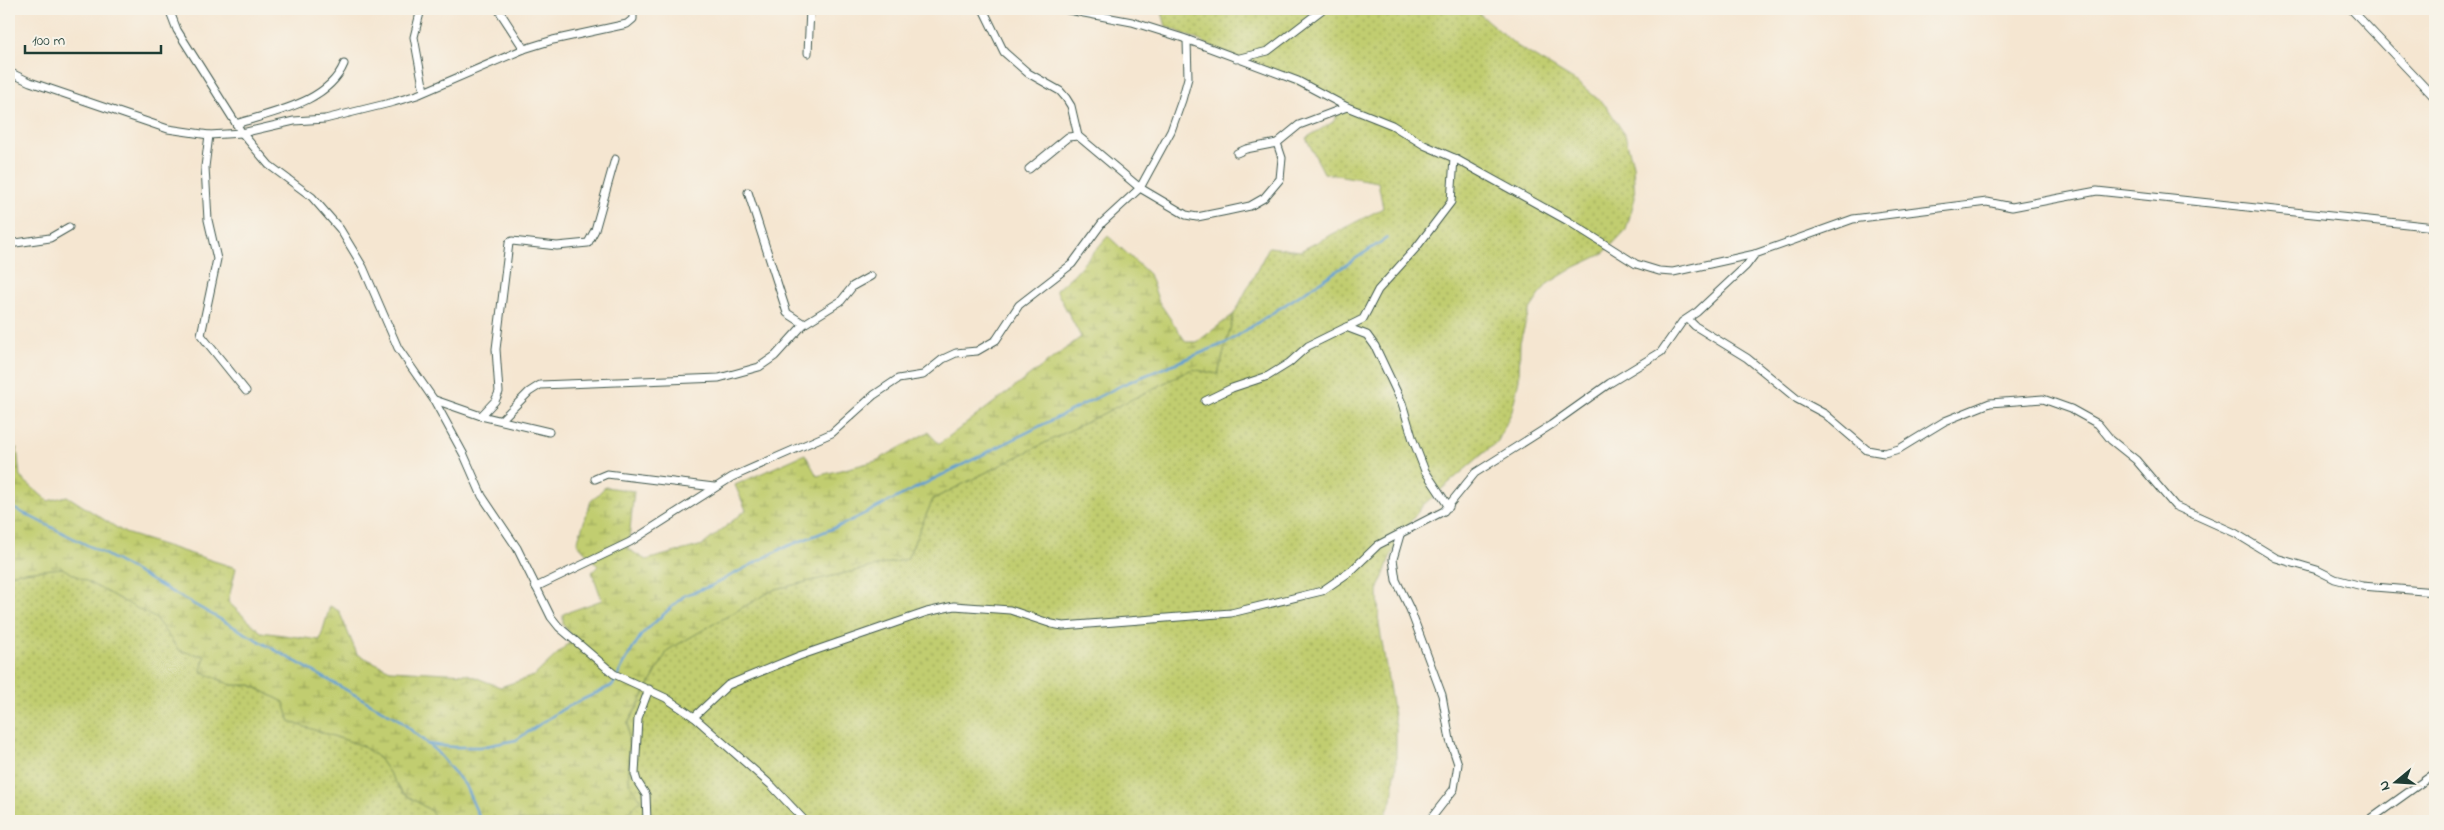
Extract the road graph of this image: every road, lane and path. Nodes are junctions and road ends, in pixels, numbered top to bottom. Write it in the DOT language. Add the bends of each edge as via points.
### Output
graph roads {
  1 [pos="169,9"];
  2 [pos="420,9"];
  3 [pos="498,9"];
  4 [pos="633,9"];
  5 [pos="810,9"];
  6 [pos="983,9"];
  7 [pos="1065,9"];
  8 [pos="1323,9"];
  9 [pos="2352,9"];
  10 [pos="1187,40"];
  11 [pos="524,49"];
  12 [pos="808,53"];
  13 [pos="1235,59"];
  14 [pos="344,64"];
  15 [pos="9,72"];
  16 [pos="424,91"];
  17 [pos="2435,98"];
  18 [pos="1347,107"];
  19 [pos="236,124"];
  20 [pos="242,133"];
  21 [pos="209,135"];
  22 [pos="1078,136"];
  23 [pos="1278,144"];
  24 [pos="1237,153"];
  25 [pos="1454,158"];
  26 [pos="615,159"];
  27 [pos="1030,169"];
  28 [pos="1140,188"];
  29 [pos="748,192"];
  30 [pos="69,227"];
  31 [pos="2435,227"];
  32 [pos="9,244"];
  33 [pos="1755,254"];
  34 [pos="1659,271"];
  35 [pos="871,276"];
  36 [pos="1657,279"];
  37 [pos="1688,319"];
  38 [pos="804,324"];
  39 [pos="1345,327"];
  40 [pos="246,391"];
  41 [pos="434,400"];
  42 [pos="1205,401"];
  43 [pos="481,416"];
  44 [pos="501,420"];
  45 [pos="549,432"];
  46 [pos="595,479"];
  47 [pos="714,487"];
  48 [pos="1449,507"];
  49 [pos="1400,535"];
  50 [pos="536,587"];
  51 [pos="2435,592"];
  52 [pos="649,689"];
  53 [pos="694,717"];
  54 [pos="2435,773"];
  55 [pos="647,821"];
  56 [pos="805,821"];
  57 [pos="1429,821"];
  58 [pos="2368,821"];
  1 -- 19 [label="street" via="177,30"];
  2 -- 16 [label="street" via="414,37"];
  3 -- 11 [label="street"];
  4 -- 11 [label="street" via="633,19 626,24"];
  5 -- 12 [label="street"];
  6 -- 22 [label="street" via="1004,52 1028,73 1060,91 1066,98"];
  7 -- 10 [label="street" via="1132,22"];
  8 -- 13 [label="street" via="1268,51"];
  9 -- 17 [label="street"];
  10 -- 13 [label="street"];
  10 -- 28 [label="street" via="1188,78 1182,100 1171,131"];
  11 -- 16 [label="street"];
  13 -- 18 [label="street" via="1298,81"];
  14 -- 19 [label="street" via="339,76 318,94"];
  15 -- 21 [label="street" via="158,126"];
  16 -- 20 [label="street" via="325,119 294,121"];
  18 -- 23 [label="street" via="1299,125"];
  18 -- 25 [label="street" via="1392,125 1424,145"];
  19 -- 20 [label="street"];
  20 -- 21 [label="street"];
  20 -- 41 [label="street" via="269,165 312,197 337,225 363,267 398,348"];
  21 -- 40 [label="street" via="205,167 208,220 217,259 201,335"];
  22 -- 27 [label="street" via="1068,137"];
  22 -- 28 [label="street"];
  23 -- 24 [label="street"];
  23 -- 28 [label="street" via="1282,158 1280,179 1264,198 1250,206 1197,217 1170,207"];
  25 -- 34 [label="street" via="1568,221 1636,264"];
  25 -- 39 [label="street" via="1451,202 1378,290 1363,319"];
  26 -- 43 [label="street" via="595,230 588,243 556,246 512,240 509,243 496,344 499,392 495,402"];
  28 -- 47 [label="street" via="1102,223 1072,264 1019,305 1002,333 987,346 943,358 919,377 898,379 874,395 832,433 773,457"];
  29 -- 38 [label="street" via="787,313"];
  30 -- 32 [label="street" via="50,238"];
  31 -- 33 [label="street" via="2097,191 2012,207 1987,202 1853,219"];
  33 -- 34 [label="street" via="1673,272"];
  33 -- 37 [label="street"];
  34 -- 36 [label="street"];
  35 -- 38 [label="street" via="853,286 841,301"];
  37 -- 48 [label="street" via="1682,322 1661,352 1475,473"];
  37 -- 51 [label="street" via="1747,358 1797,399 1825,414 1867,450 1884,453 1899,449 1945,420 1990,403 2043,399 2098,424 2111,440 2136,460 2175,506 2235,533 2276,558 2362,586"];
  38 -- 44 [label="street" via="775,356 759,367 719,378 540,385"];
  39 -- 42 [label="street" via="1308,346 1268,376"];
  39 -- 48 [label="street" via="1364,333 1375,346 1402,403 1422,463"];
  41 -- 43 [label="street"];
  41 -- 50 [label="street" via="482,496 517,548"];
  43 -- 44 [label="street"];
  44 -- 45 [label="street"];
  46 -- 47 [label="street" via="607,474"];
  47 -- 50 [label="street" via="630,542"];
  48 -- 49 [label="street"];
  49 -- 53 [label="street" via="1378,545 1351,571 1322,591 1238,612 1064,626 1010,610 954,606 928,612 728,684"];
  49 -- 57 [label="street" via="1393,559 1396,580 1442,695 1458,764 1454,789"];
  50 -- 52 [label="street" via="559,628 614,674"];
  52 -- 53 [label="street"];
  52 -- 55 [label="street" via="638,718 635,774 646,796"];
  53 -- 56 [label="street" via="772,786"];
  54 -- 58 [label="street"];
}
